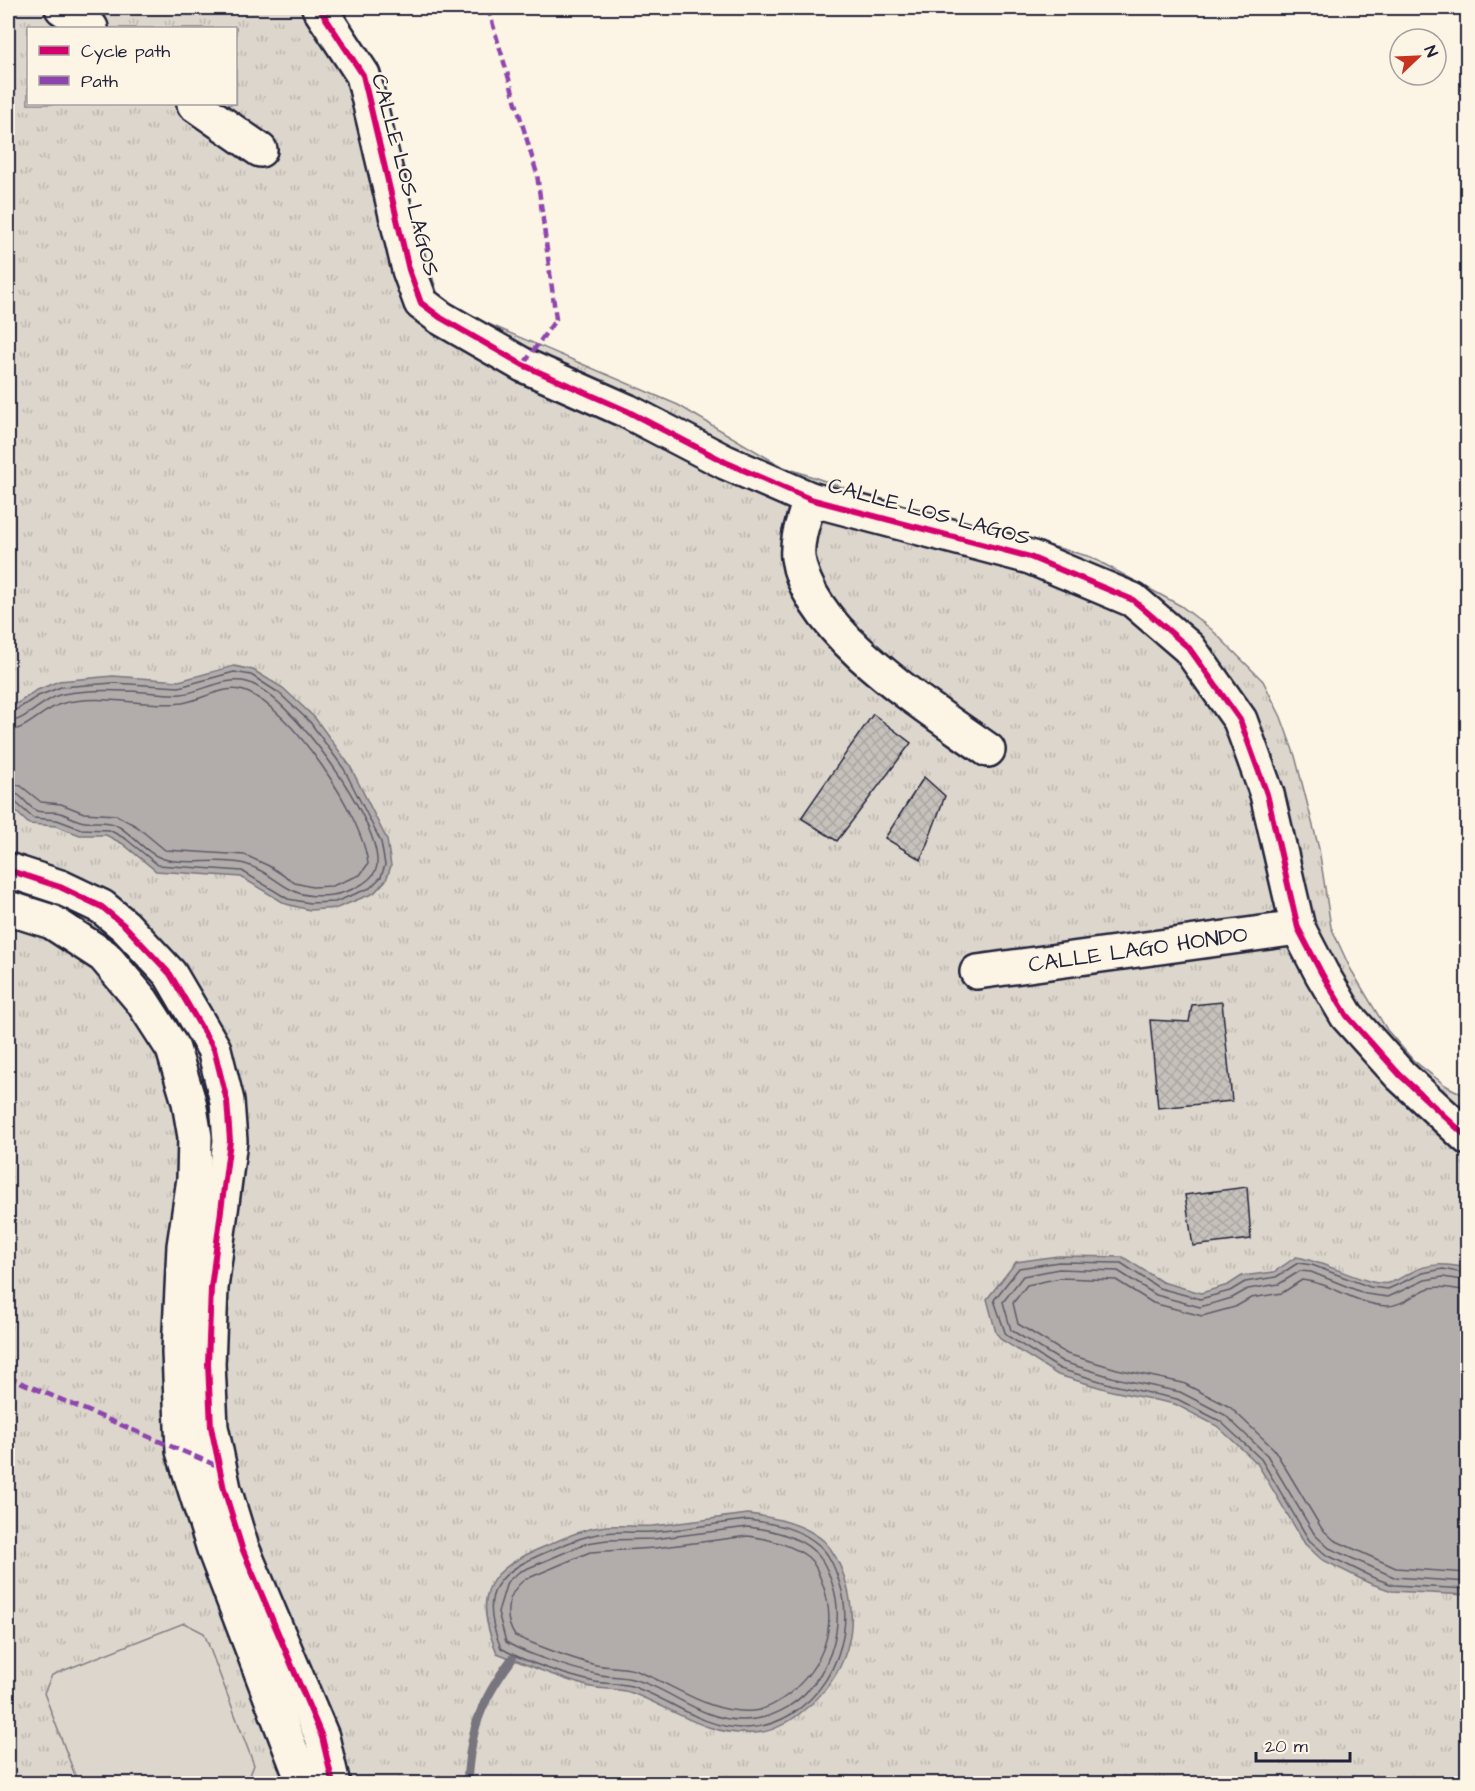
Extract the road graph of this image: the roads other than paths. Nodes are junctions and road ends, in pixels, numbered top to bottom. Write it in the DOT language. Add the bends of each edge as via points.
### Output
graph roads {
  1 [pos="62,8"];
  2 [pos="319,8"];
  3 [pos="90,27"];
  4 [pos="195,105"];
  5 [pos="260,150"];
  6 [pos="810,499"];
  7 [pos="988,750"];
  8 [pos="8,870"];
  9 [pos="8,908"];
  10 [pos="1298,928"];
  11 [pos="977,972"];
  12 [pos="170,974"];
  13 [pos="142,1001"];
  14 [pos="1467,1138"];
  15 [pos="304,1784"];
  16 [pos="333,1784"];
  1 -- 3 [label="street"];
  2 -- 6 [label="street, CALLE LOS LAGOS" via="363,75 408,270 421,303 523,366"];
  4 -- 5 [label="street"];
  6 -- 7 [label="street" via="798,555 812,599 838,632 874,665"];
  6 -- 10 [label="street, CALLE LOS LAGOS" via="1030,557 1133,600 1189,648 1240,720 1267,794"];
  8 -- 12 [label="street" via="60,887 102,907"];
  9 -- 13 [label="street" via="52,922 104,956"];
  10 -- 11 [label="street, CALLE LAGO HONDO"];
  10 -- 14 [label="street, CALLE LOS LAGOS" via="1347,1017 1400,1075"];
  12 -- 13 [label="street"];
  12 -- 16 [label="street" via="214,1049 227,1101 230,1141 226,1188 211,1288 210,1427 242,1548 322,1737"];
  13 -- 15 [label="street" via="173,1048 195,1137 179,1352 183,1451 214,1549"];
}
